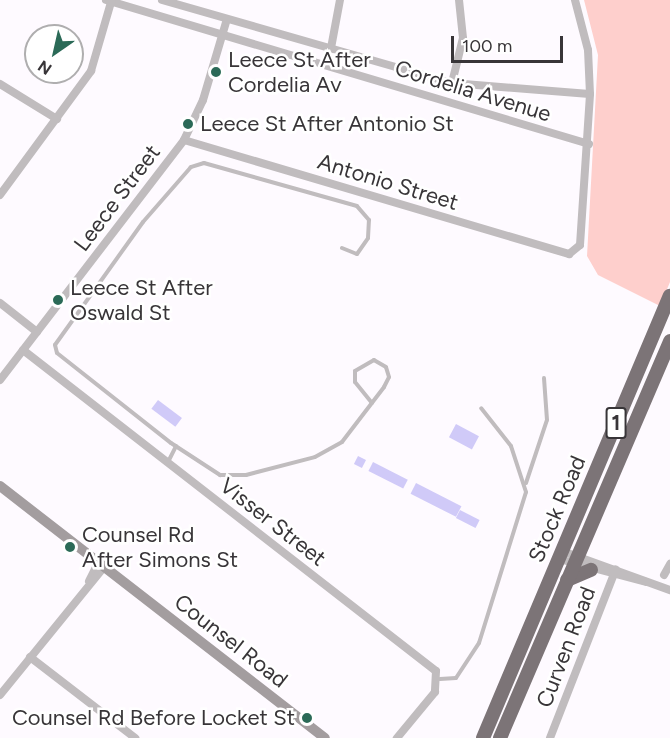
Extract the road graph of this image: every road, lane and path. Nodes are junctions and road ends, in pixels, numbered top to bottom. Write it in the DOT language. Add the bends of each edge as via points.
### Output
graph roads {
  1 [pos="162,0"];
  2 [pos="340,0"];
  3 [pos="459,0"];
  4 [pos="575,0"];
  5 [pos="109,1"];
  6 [pos="227,20"];
  7 [pos="223,35"];
  8 [pos="331,48"];
  9 [pos="452,83"];
  10 [pos="0,84"];
  11 [pos="590,94"];
  12 [pos="57,119"];
  13 [pos="184,140"];
  14 [pos="589,144"];
  15 [pos="0,195"];
  16 [pos="342,248"];
  17 [pos="670,296"];
  18 [pos="0,303"];
  19 [pos="37,332"];
  20 [pos="670,341"];
  21 [pos="23,350"];
  22 [pos="544,378"];
  23 [pos="0,380"];
  24 [pos="372,403"];
  25 [pos="481,408"];
  26 [pos="176,446"];
  27 [pos="168,463"];
  28 [pos="526,484"];
  29 [pos="0,486"];
  30 [pos="560,555"];
  31 [pos="575,560"];
  32 [pos="670,564"];
  33 [pos="101,565"];
  34 [pos="591,570"];
  35 [pos="614,573"];
  36 [pos="664,575"];
  37 [pos="567,580"];
  38 [pos="670,590"];
  39 [pos="30,657"];
  40 [pos="440,679"];
  41 [pos="0,695"];
  42 [pos="135,738"];
  43 [pos="324,738"];
  44 [pos="397,738"];
  45 [pos="483,738"];
  46 [pos="500,738"];
  47 [pos="550,738"];
  1 -- 6 [label="street, Cordelia Avenue"];
  2 -- 8 [label="street"];
  3 -- 9 [label="street" via="463,38"];
  4 -- 11 [label="street" via="588,50"];
  5 -- 7 [label="street, Cordelia Avenue"];
  5 -- 12 [label="street" via="91,71"];
  6 -- 7 [label="street, Leece Street"];
  6 -- 8 [label="street, Cordelia Avenue"];
  7 -- 13 [label="street, Leece Street" via="203,100"];
  7 -- 14 [label="street, Cordelia Avenue"];
  8 -- 9 [label="street, Cordelia Avenue"];
  9 -- 11 [label="street, Cordelia Avenue"];
  10 -- 12 [label="street"];
  11 -- 14 [label="street"];
  12 -- 15 [label="street"];
  13 -- 14 [label="street, Antonio Street" via="569,254 579,245"];
  13 -- 19 [label="street, Leece Street"];
  16 -- 26 [label="lane" via="357,254 368,238 369,220 357,206 204,163 177,179 55,345 57,353"];
  17 -- 30 [label="highway, Stock Road / 1"];
  18 -- 19 [label="street"];
  19 -- 21 [label="street, Leece Street"];
  20 -- 31 [label="highway, Stock Road / 1"];
  21 -- 23 [label="street, Leece Street"];
  21 -- 27 [label="street, Visser Street"];
  22 -- 28 [label="lane" via="547,420"];
  24 -- 24 [label="lane" via="355,382 355,371 374,360 386,367 389,377"];
  24 -- 26 [label="lane" via="342,442 315,457 246,475 220,475"];
  25 -- 28 [label="lane" via="511,446"];
  26 -- 27 [label="lane"];
  27 -- 40 [label="street, Visser Street"];
  28 -- 40 [label="lane" via="480,643 456,678"];
  29 -- 33 [label="street, Counsel Road"];
  30 -- 31 [label="street"];
  30 -- 45 [label="highway, Stock Road / 1"];
  31 -- 34 [label="street"];
  31 -- 35 [label="street"];
  31 -- 37 [label="highway, Stock Road / 1"];
  32 -- 36 [label="street"];
  33 -- 39 [label="street"];
  33 -- 43 [label="street, Counsel Road"];
  34 -- 35 [label="street"];
  34 -- 37 [label="highway"];
  35 -- 38 [label="street"];
  35 -- 47 [label="street, Curven Road"];
  37 -- 46 [label="highway, Stock Road / 1"];
  39 -- 41 [label="street"];
  39 -- 42 [label="street"];
  40 -- 44 [label="street"];
}
